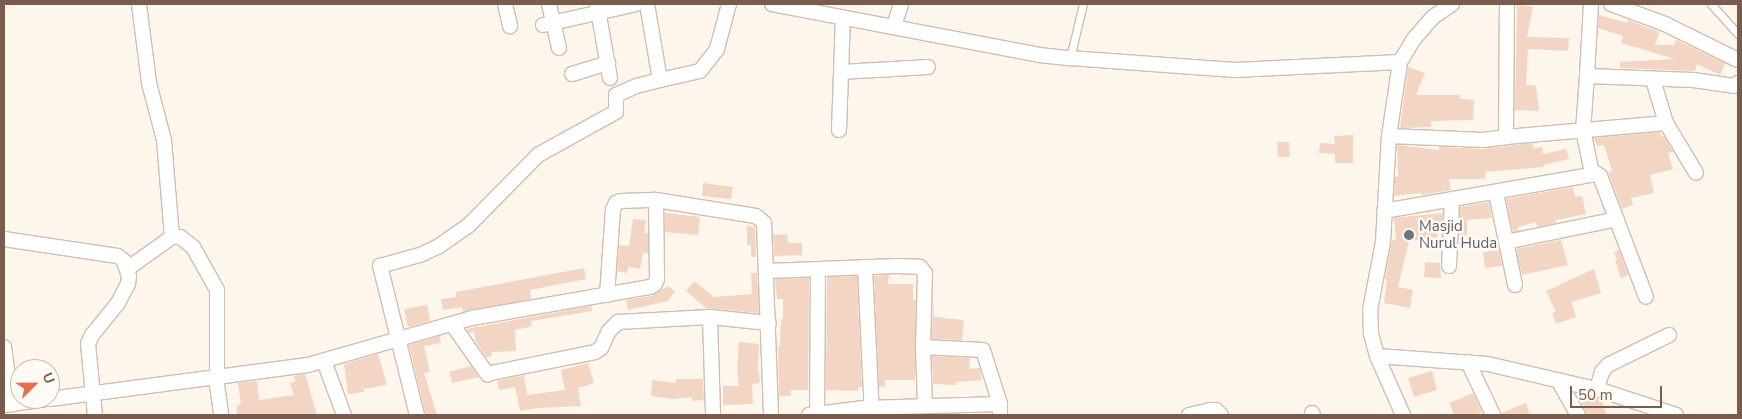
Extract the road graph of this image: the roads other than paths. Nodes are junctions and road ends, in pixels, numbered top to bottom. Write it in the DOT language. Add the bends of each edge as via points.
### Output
graph roads {
  1 [pos="139,4"];
  2 [pos="505,4"];
  3 [pos="549,4"];
  4 [pos="636,4"];
  5 [pos="647,4"];
  6 [pos="729,4"];
  7 [pos="772,4"];
  8 [pos="901,4"];
  9 [pos="1083,4"];
  10 [pos="1452,4"];
  11 [pos="1507,4"];
  12 [pos="1591,4"];
  13 [pos="1611,4"];
  14 [pos="1711,4"];
  15 [pos="598,8"];
  16 [pos="826,9"];
  17 [pos="842,18"];
  18 [pos="548,24"];
  19 [pos="510,26"];
  20 [pos="894,26"];
  21 [pos="1738,34"];
  22 [pos="559,48"];
  23 [pos="1070,58"];
  24 [pos="1738,60"];
  25 [pos="1400,62"];
  26 [pos="608,63"];
  27 [pos="928,67"];
  28 [pos="841,72"];
  29 [pos="572,74"];
  30 [pos="1587,76"];
  31 [pos="610,78"];
  32 [pos="660,80"];
  33 [pos="1654,80"];
  34 [pos="1738,83"];
  35 [pos="1666,124"];
  36 [pos="839,130"];
  37 [pos="1584,130"];
  38 [pos="1389,136"];
  39 [pos="1506,137"];
  40 [pos="1592,173"];
  41 [pos="1696,173"];
  42 [pos="1496,193"];
  43 [pos="656,200"];
  44 [pos="1452,200"];
  45 [pos="1384,211"];
  46 [pos="1617,219"];
  47 [pos="172,237"];
  48 [pos="4,239"];
  49 [pos="1506,242"];
  50 [pos="1449,266"];
  51 [pos="865,267"];
  52 [pos="127,268"];
  53 [pos="818,269"];
  54 [pos="767,271"];
  55 [pos="1515,285"];
  56 [pos="607,294"];
  57 [pos="1646,297"];
  58 [pos="710,317"];
  59 [pos="769,323"];
  60 [pos="452,324"];
  61 [pos="1669,335"];
  62 [pos="397,340"];
  63 [pos="4,347"];
  64 [pos="923,347"];
  65 [pos="1378,356"];
  66 [pos="324,361"];
  67 [pos="1468,362"];
  68 [pos="218,378"];
  69 [pos="1558,380"];
  70 [pos="1597,389"];
  71 [pos="92,393"];
  72 [pos="60,397"];
  73 [pos="8,405"];
  74 [pos="925,406"];
  75 [pos="1000,410"];
  76 [pos="872,411"];
  77 [pos="95,415"];
  78 [pos="221,415"];
  79 [pos="344,415"];
  80 [pos="417,415"];
  81 [pos="713,415"];
  82 [pos="771,415"];
  83 [pos="813,415"];
  84 [pos="1189,415"];
  85 [pos="1221,415"];
  86 [pos="1403,415"];
  87 [pos="1493,415"];
  88 [pos="1578,415"];
  89 [pos="1676,415"];
  1 -- 47 [label="street" via="149,83 164,140"];
  2 -- 19 [label="street"];
  3 -- 18 [label="street"];
  4 -- 15 [label="street"];
  5 -- 32 [label="street"];
  6 -- 32 [label="street" via="717,49 700,71"];
  7 -- 16 [label="street"];
  8 -- 20 [label="street"];
  9 -- 23 [label="lane"];
  10 -- 25 [label="street" via="1433,17 1413,40"];
  11 -- 39 [label="street"];
  12 -- 30 [label="street"];
  13 -- 24 [label="street" via="1665,24"];
  14 -- 21 [label="lane"];
  15 -- 18 [label="street"];
  15 -- 26 [label="street"];
  16 -- 17 [label="street"];
  17 -- 20 [label="street"];
  17 -- 28 [label="street"];
  18 -- 22 [label="street"];
  20 -- 23 [label="street" via="1039,55"];
  23 -- 25 [label="street" via="1235,70"];
  25 -- 38 [label="street"];
  26 -- 29 [label="street"];
  26 -- 31 [label="street"];
  27 -- 28 [label="street"];
  28 -- 36 [label="street"];
  30 -- 33 [label="street"];
  30 -- 37 [label="street"];
  32 -- 62 [label="street" via="616,95 616,112 538,155 468,226 439,246 380,266"];
  33 -- 34 [label="street" via="1693,80 1734,86"];
  33 -- 35 [label="street"];
  35 -- 37 [label="street"];
  35 -- 41 [label="street"];
  37 -- 39 [label="street"];
  37 -- 40 [label="street"];
  38 -- 39 [label="street" via="1483,140"];
  38 -- 45 [label="street"];
  40 -- 42 [label="street"];
  40 -- 46 [label="street" via="1600,176"];
  42 -- 44 [label="street"];
  42 -- 49 [label="street"];
  43 -- 54 [label="street" via="756,216 764,223"];
  43 -- 56 [label="street" via="621,200 616,203"];
  43 -- 56 [label="street" via="656,282 650,287"];
  44 -- 45 [label="street"];
  44 -- 50 [label="street"];
  45 -- 65 [label="street" via="1383,242 1370,310 1371,334"];
  46 -- 49 [label="street"];
  46 -- 57 [label="street"];
  47 -- 52 [label="street"];
  47 -- 68 [label="street" via="180,237 193,247 217,290"];
  48 -- 52 [label="street" via="118,256"];
  49 -- 55 [label="street"];
  51 -- 53 [label="street"];
  51 -- 64 [label="street" via="910,266 923,269"];
  51 -- 76 [label="street"];
  52 -- 71 [label="street" via="128,284 88,344"];
  53 -- 54 [label="street"];
  53 -- 83 [label="street"];
  54 -- 59 [label="street"];
  56 -- 60 [label="street"];
  58 -- 59 [label="street"];
  58 -- 60 [label="street" via="618,322 595,352 490,374"];
  58 -- 81 [label="street"];
  59 -- 82 [label="street"];
  60 -- 62 [label="street"];
  61 -- 70 [label="street" via="1608,365 1602,372"];
  62 -- 66 [label="street"];
  62 -- 80 [label="street"];
  63 -- 73 [label="street"];
  64 -- 74 [label="street"];
  64 -- 75 [label="street" via="982,350"];
  65 -- 67 [label="street"];
  65 -- 86 [label="street"];
  66 -- 68 [label="street"];
  66 -- 79 [label="street"];
  67 -- 69 [label="street"];
  67 -- 87 [label="street"];
  68 -- 71 [label="street"];
  68 -- 78 [label="street"];
  69 -- 70 [label="street"];
  69 -- 88 [label="street"];
  70 -- 89 [label="street"];
  71 -- 72 [label="street"];
  71 -- 77 [label="street"];
  74 -- 75 [label="street"];
  74 -- 76 [label="street"];
  76 -- 83 [label="street"];
  84 -- 85 [label="street" via="1210,410"];
}
